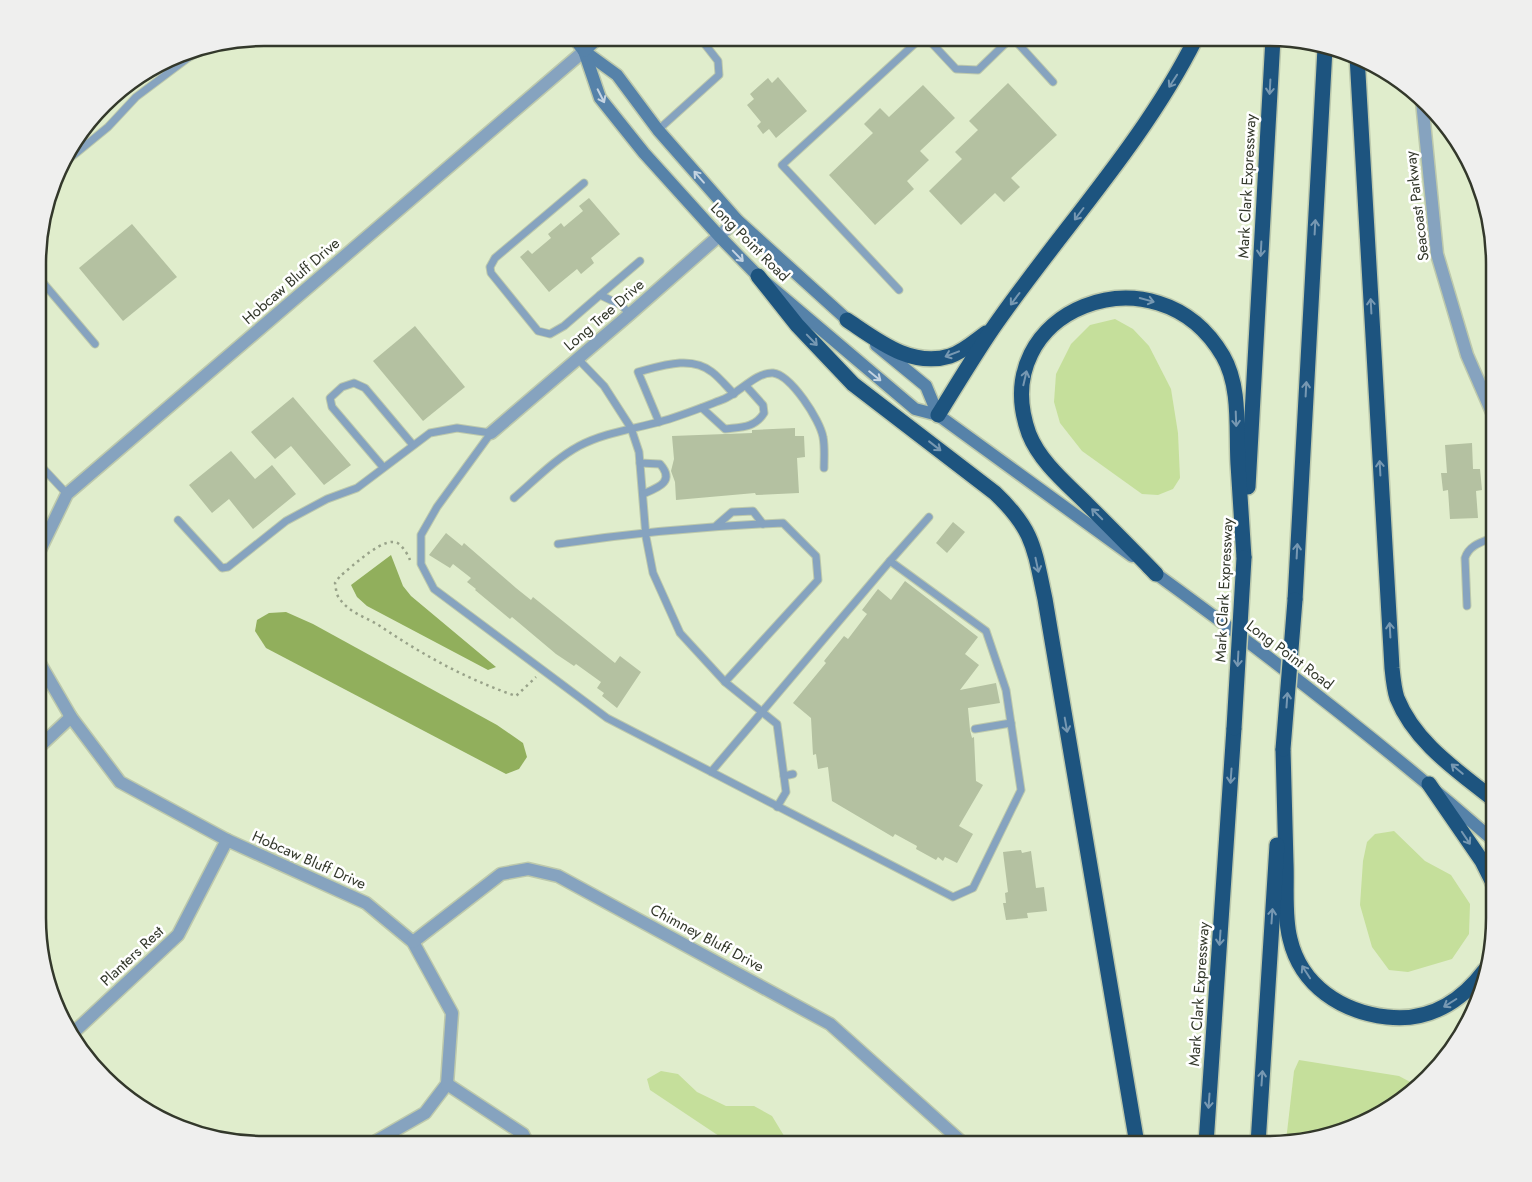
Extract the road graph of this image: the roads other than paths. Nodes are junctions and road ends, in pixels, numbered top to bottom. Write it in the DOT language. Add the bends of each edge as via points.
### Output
graph roads {
  1 [pos="581,46"];
  2 [pos="589,46"];
  3 [pos="706,46"];
  4 [pos="912,46"];
  5 [pos="934,46"];
  6 [pos="1004,46"];
  7 [pos="1019,46"];
  8 [pos="1192,46"];
  9 [pos="1273,46"];
  10 [pos="584,50"];
  11 [pos="1325,54"];
  12 [pos="182,63"];
  13 [pos="1358,66"];
  14 [pos="1053,82"];
  15 [pos="1423,111"];
  16 [pos="658,130"];
  17 [pos="75,154"];
  18 [pos="584,183"];
  19 [pos="737,220"];
  20 [pos="719,236"];
  21 [pos="640,261"];
  22 [pos="758,276"];
  23 [pos="46,286"];
  24 [pos="899,290"];
  25 [pos="600,296"];
  26 [pos="630,314"];
  27 [pos="847,320"];
  28 [pos="993,328"];
  29 [pos="95,344"];
  30 [pos="578,359"];
  31 [pos="746,386"];
  32 [pos="734,394"];
  33 [pos="1486,399"];
  34 [pos="702,408"];
  35 [pos="938,415"];
  36 [pos="659,422"];
  37 [pos="631,428"];
  38 [pos="491,433"];
  39 [pos="413,445"];
  40 [pos="640,463"];
  41 [pos="383,467"];
  42 [pos="824,468"];
  43 [pos="46,472"];
  44 [pos="67,494"];
  45 [pos="642,494"];
  46 [pos="514,498"];
  47 [pos="929,517"];
  48 [pos="178,520"];
  49 [pos="763,524"];
  50 [pos="716,525"];
  51 [pos="646,533"];
  52 [pos="46,538"];
  53 [pos="1486,541"];
  54 [pos="558,544"];
  55 [pos="1244,558"];
  56 [pos="890,561"];
  57 [pos="1156,574"];
  58 [pos="1467,606"];
  59 [pos="46,674"];
  60 [pos="725,682"];
  61 [pos="762,710"];
  62 [pos="71,717"];
  63 [pos="1011,723"];
  64 [pos="975,728"];
  65 [pos="788,735"];
  66 [pos="778,736"];
  67 [pos="46,740"];
  68 [pos="1283,749"];
  69 [pos="711,772"];
  70 [pos="793,774"];
  71 [pos="784,776"];
  72 [pos="1429,784"];
  73 [pos="1486,793"];
  74 [pos="777,807"];
  75 [pos="1486,834"];
  76 [pos="227,840"];
  77 [pos="1486,869"];
  78 [pos="413,942"];
  79 [pos="1477,979"];
  80 [pos="77,1030"];
  81 [pos="447,1084"];
  82 [pos="385,1136"];
  83 [pos="524,1136"];
  84 [pos="955,1136"];
  85 [pos="1136,1136"];
  86 [pos="1207,1136"];
  87 [pos="1259,1136"];
  1 -- 10 [label="main road, Long Point Road"];
  2 -- 10 [label="main road"];
  3 -- 16 [label="lane" via="718,61 719,75"];
  4 -- 24 [label="lane" via="782,165"];
  5 -- 6 [label="lane" via="956,69 978,70"];
  7 -- 14 [label="lane"];
  8 -- 28 [label="highway, one-way" via="1176,76 1120,159"];
  9 -- 55 [label="highway, Mark Clark Expressway, one-way"];
  10 -- 16 [label="main road, Long Point Road" via="616,75"];
  10 -- 20 [label="main road, Long Point Road, one-way" via="600,98 644,154"];
  10 -- 44 [label="street, Hobcaw Bluff Drive"];
  68 -- 11 [label="highway, one-way, bridge" via="1295,600"];
  12 -- 17 [label="lane" via="136,97 108,127"];
  73 -- 13 [label="highway, one-way" via="1419,735 1396,697 1391,658"];
  15 -- 33 [label="street, Seacoast Parkway" via="1437,254 1467,355"];
  19 -- 16 [label="main road, Long Point Road, one-way"];
  18 -- 25 [label="lane" via="495,258 490,267 491,273 538,331 550,334"];
  19 -- 20 [label="street, Long Tree Drive"];
  19 -- 27 [label="main road, Long Point Road"];
  20 -- 22 [label="main road, Long Point Road, one-way"];
  20 -- 26 [label="street, Long Tree Drive"];
  21 -- 25 [label="lane"];
  22 -- 35 [label="main road, Long Point Road, one-way" via="915,409"];
  22 -- 85 [label="highway, one-way" via="797,325 853,384 995,492 1027,529 1046,609"];
  23 -- 29 [label="lane"];
  25 -- 26 [label="lane" via="621,305"];
  26 -- 30 [label="street, Long Tree Drive"];
  28 -- 27 [label="highway, one-way" via="950,356 918,358 887,346"];
  27 -- 35 [label="main road, Long Point Road" via="926,386"];
  28 -- 35 [label="highway"];
  30 -- 37 [label="lane" via="604,386"];
  30 -- 38 [label="street, Long Tree Drive"];
  31 -- 32 [label="lane"];
  31 -- 34 [label="lane" via="763,405 764,413 752,426 725,429"];
  31 -- 42 [label="lane" via="757,377 775,373 797,391 817,420 823,438"];
  32 -- 34 [label="lane"];
  32 -- 36 [label="lane" via="710,370 690,363 669,364 638,372"];
  34 -- 36 [label="lane"];
  35 -- 57 [label="main road, Long Point Road"];
  36 -- 37 [label="lane"];
  37 -- 40 [label="lane"];
  37 -- 46 [label="lane" via="580,445"];
  38 -- 39 [label="lane" via="457,428 430,433"];
  38 -- 69 [label="lane" via="437,507 421,535 422,564 434,589 607,718"];
  39 -- 41 [label="lane"];
  39 -- 41 [label="lane" via="365,388 354,382 342,387 330,398 332,407"];
  40 -- 45 [label="lane"];
  40 -- 45 [label="lane" via="660,464 667,476 664,483"];
  41 -- 48 [label="lane" via="356,488 286,521 228,567 222,568"];
  43 -- 44 [label="lane"];
  44 -- 52 [label="street, Hobcaw Bluff Drive"];
  45 -- 51 [label="lane"];
  47 -- 56 [label="lane"];
  49 -- 50 [label="lane"];
  49 -- 50 [label="lane" via="753,511 732,512"];
  49 -- 60 [label="lane" via="783,523 816,556 818,580"];
  50 -- 51 [label="lane"];
  51 -- 54 [label="lane"];
  51 -- 60 [label="lane" via="653,573 680,633"];
  53 -- 58 [label="lane" via="1467,551"];
  57 -- 55 [label="highway, one-way" via="1040,453 1030,436 1022,400 1030,359 1040,340 1074,310 1115,297 1160,303 1181,313 1213,341 1224,358 1232,379 1236,405"];
  55 -- 86 [label="highway, Mark Clark Expressway, one-way, bridge"];
  56 -- 61 [label="lane"];
  56 -- 63 [label="lane" via="986,631 1006,690"];
  57 -- 72 [label="main road, Long Point Road"];
  59 -- 62 [label="street, Hobcaw Bluff Drive"];
  60 -- 61 [label="lane"];
  61 -- 66 [label="lane" via="777,724"];
  61 -- 69 [label="lane"];
  62 -- 67 [label="street"];
  62 -- 76 [label="street, Hobcaw Bluff Drive" via="120,782"];
  63 -- 64 [label="lane"];
  63 -- 74 [label="lane" via="1022,790 973,888 953,897"];
  65 -- 66 [label="lane"];
  66 -- 71 [label="lane"];
  79 -- 68 [label="highway, one-way" via="1445,1007 1427,1014 1391,1017 1371,1015 1341,1005 1312,982 1290,939"];
  87 -- 68 [label="highway, one-way"];
  69 -- 74 [label="lane"];
  70 -- 71 [label="lane"];
  71 -- 74 [label="lane" via="786,792"];
  72 -- 75 [label="main road, Long Point Road"];
  72 -- 77 [label="highway, one-way"];
  76 -- 78 [label="street, Hobcaw Bluff Drive" via="366,903"];
  76 -- 80 [label="street, Planters Rest" via="178,935"];
  78 -- 81 [label="street, Hobcaw Bluff Drive" via="452,1013"];
  78 -- 84 [label="street, Chimney Bluff Drive" via="501,874 528,869 558,876 830,1024"];
  81 -- 82 [label="street" via="425,1112"];
  81 -- 83 [label="street"];
}
